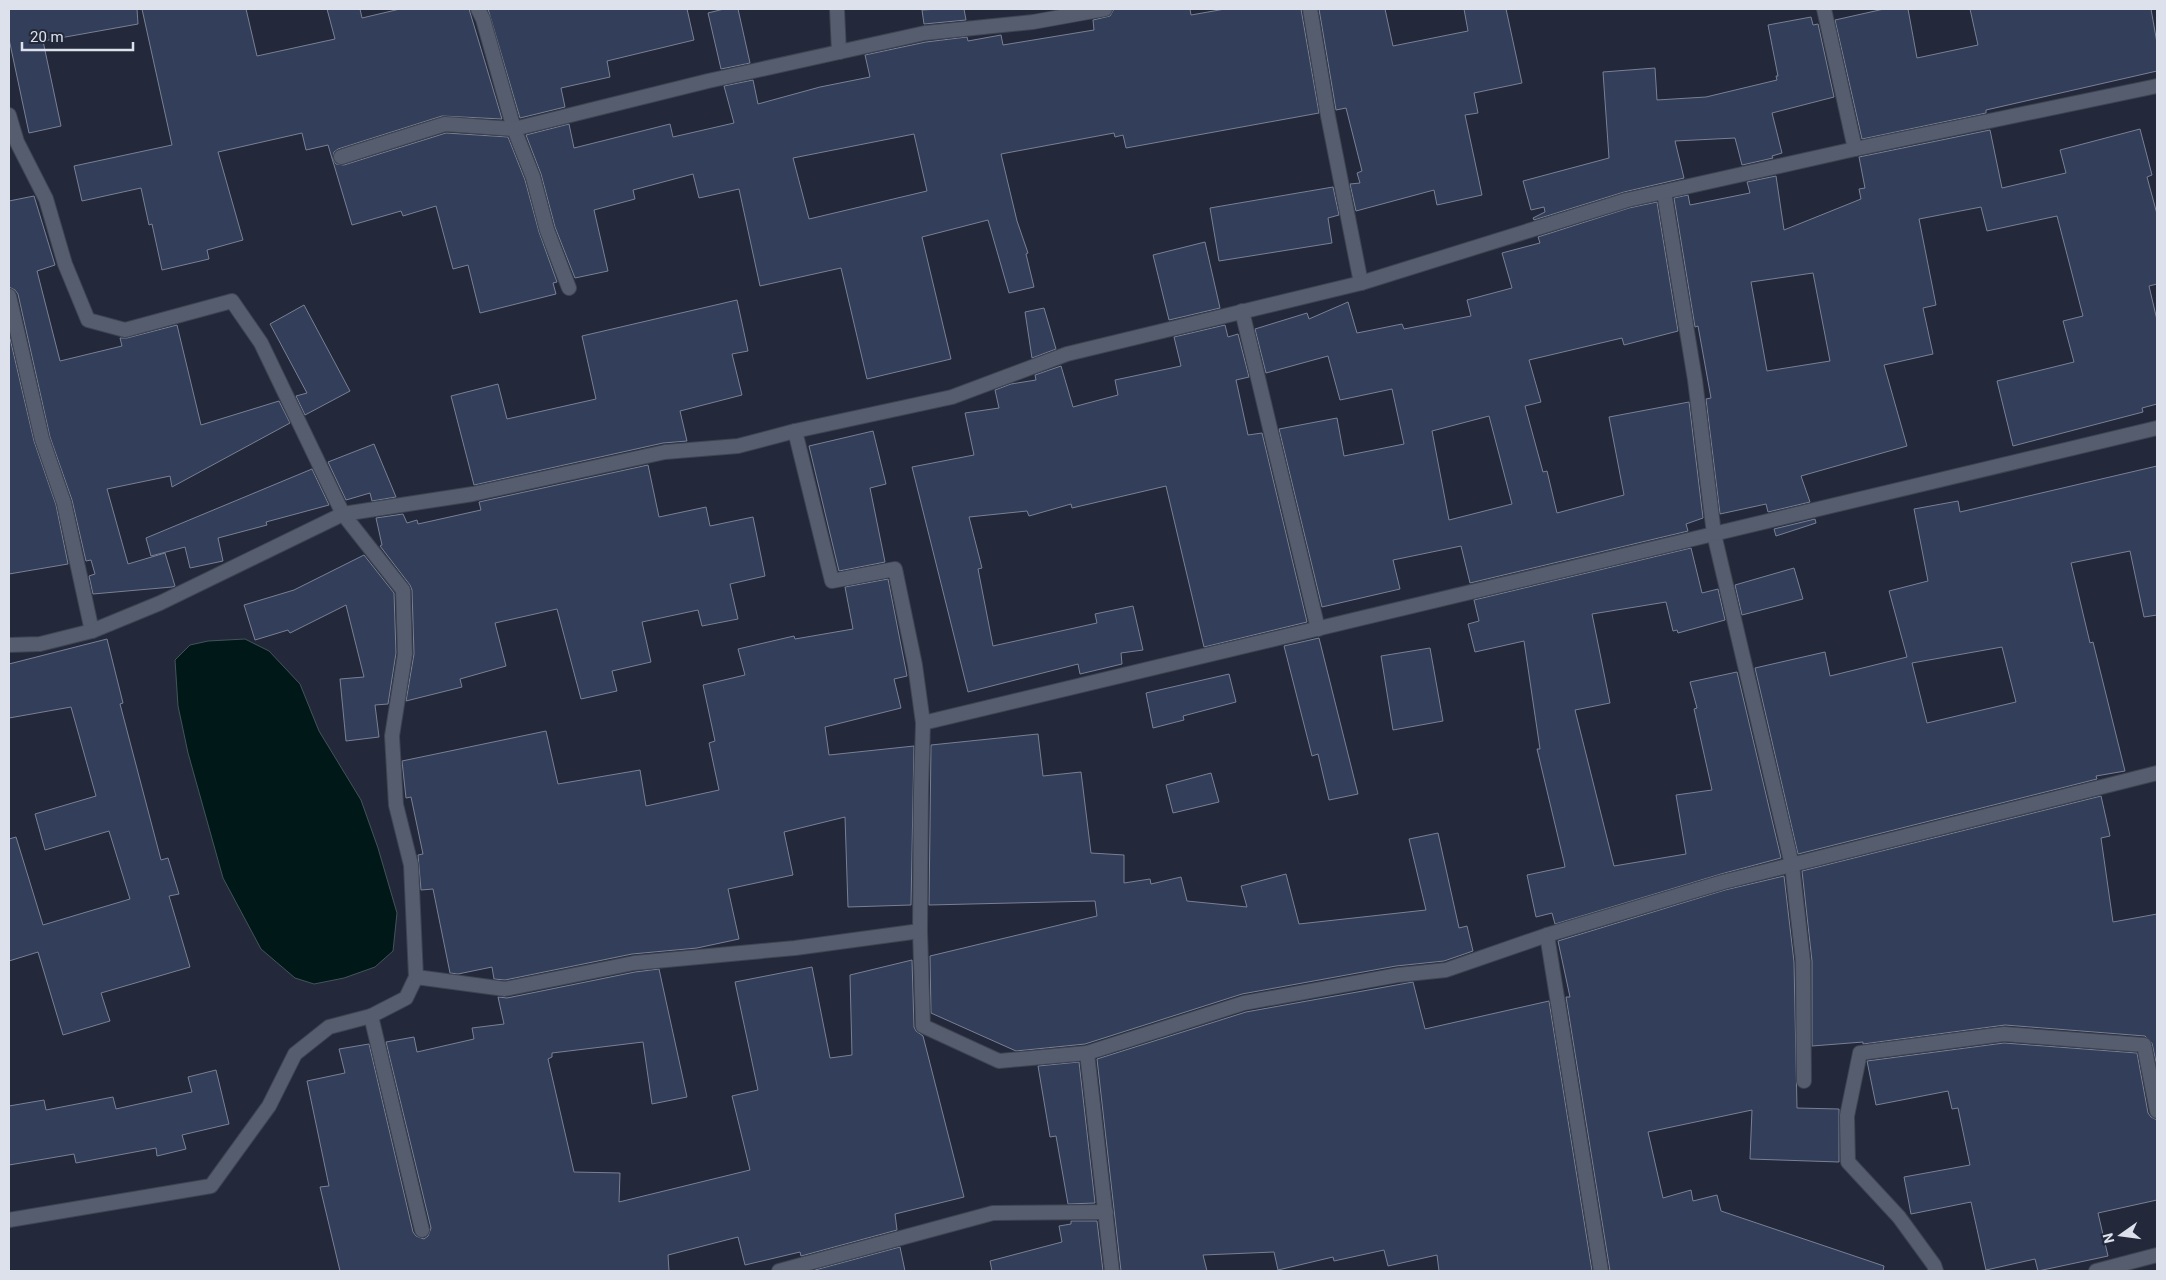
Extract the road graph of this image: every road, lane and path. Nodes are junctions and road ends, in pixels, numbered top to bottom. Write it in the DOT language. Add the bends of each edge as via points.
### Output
graph roads {
  1 [pos="478,9"];
  2 [pos="838,9"];
  3 [pos="1105,9"];
  4 [pos="1310,9"];
  5 [pos="1824,9"];
  6 [pos="1069,12"];
  7 [pos="839,52"];
  8 [pos="2157,86"];
  9 [pos="9,115"];
  10 [pos="514,129"];
  11 [pos="1855,149"];
  12 [pos="341,156"];
  13 [pos="1664,192"];
  14 [pos="1362,283"];
  15 [pos="569,288"];
  16 [pos="9,296"];
  17 [pos="1242,311"];
  18 [pos="2157,428"];
  19 [pos="795,431"];
  20 [pos="343,514"];
  21 [pos="1714,534"];
  22 [pos="1318,629"];
  23 [pos="92,631"];
  24 [pos="9,645"];
  25 [pos="923,723"];
  26 [pos="2157,773"];
  27 [pos="1792,865"];
  28 [pos="920,931"];
  29 [pos="1547,935"];
  30 [pos="416,978"];
  31 [pos="371,1016"];
  32 [pos="1087,1053"];
  33 [pos="1804,1081"];
  34 [pos="2157,1111"];
  35 [pos="1106,1212"];
  36 [pos="9,1220"];
  37 [pos="422,1230"];
  38 [pos="2157,1255"];
  39 [pos="779,1271"];
  40 [pos="1112,1271"];
  41 [pos="1601,1271"];
  42 [pos="1936,1271"];
  43 [pos="2096,1271"];
  1 -- 10 [label="street"];
  2 -- 7 [label="street"];
  3 -- 6 [label="street"];
  4 -- 14 [label="street"];
  5 -- 11 [label="street"];
  6 -- 7 [label="street" via="1033,22 925,33"];
  7 -- 10 [label="street"];
  8 -- 11 [label="street"];
  9 -- 20 [label="street" via="17,142 46,199 65,264 88,320 125,330 232,301 261,343"];
  10 -- 12 [label="street" via="446,124"];
  10 -- 15 [label="street"];
  11 -- 13 [label="street"];
  13 -- 14 [label="street" via="1628,200"];
  13 -- 21 [label="street" via="1695,380"];
  14 -- 17 [label="street"];
  16 -- 23 [label="street" via="42,439 64,503"];
  17 -- 19 [label="street" via="1067,354 952,397"];
  17 -- 22 [label="street"];
  18 -- 21 [label="street"];
  19 -- 20 [label="street" via="738,446 665,452 472,494"];
  19 -- 25 [label="street" via="832,581 895,569 915,665"];
  20 -- 23 [label="street" via="160,603"];
  20 -- 30 [label="street" via="403,590 405,654 392,736 396,805 412,865"];
  21 -- 22 [label="street"];
  21 -- 27 [label="street"];
  22 -- 25 [label="street"];
  23 -- 24 [label="street" via="40,644"];
  25 -- 28 [label="street"];
  26 -- 27 [label="street"];
  27 -- 29 [label="street" via="1723,882"];
  27 -- 33 [label="street" via="1803,961"];
  28 -- 30 [label="street" via="795,948 634,963 505,989"];
  28 -- 32 [label="street" via="923,1026 999,1061"];
  29 -- 32 [label="street" via="1446,970 1398,975 1244,1003"];
  29 -- 41 [label="street"];
  30 -- 31 [label="street" via="406,998"];
  31 -- 36 [label="street" via="329,1027 295,1054 269,1106 211,1186"];
  31 -- 37 [label="street"];
  32 -- 35 [label="street"];
  34 -- 42 [label="street" via="2144,1044 2004,1034 1860,1053 1848,1116 1848,1162 1899,1217"];
  35 -- 39 [label="street" via="993,1213"];
  35 -- 40 [label="street"];
  38 -- 43 [label="street"];
}
